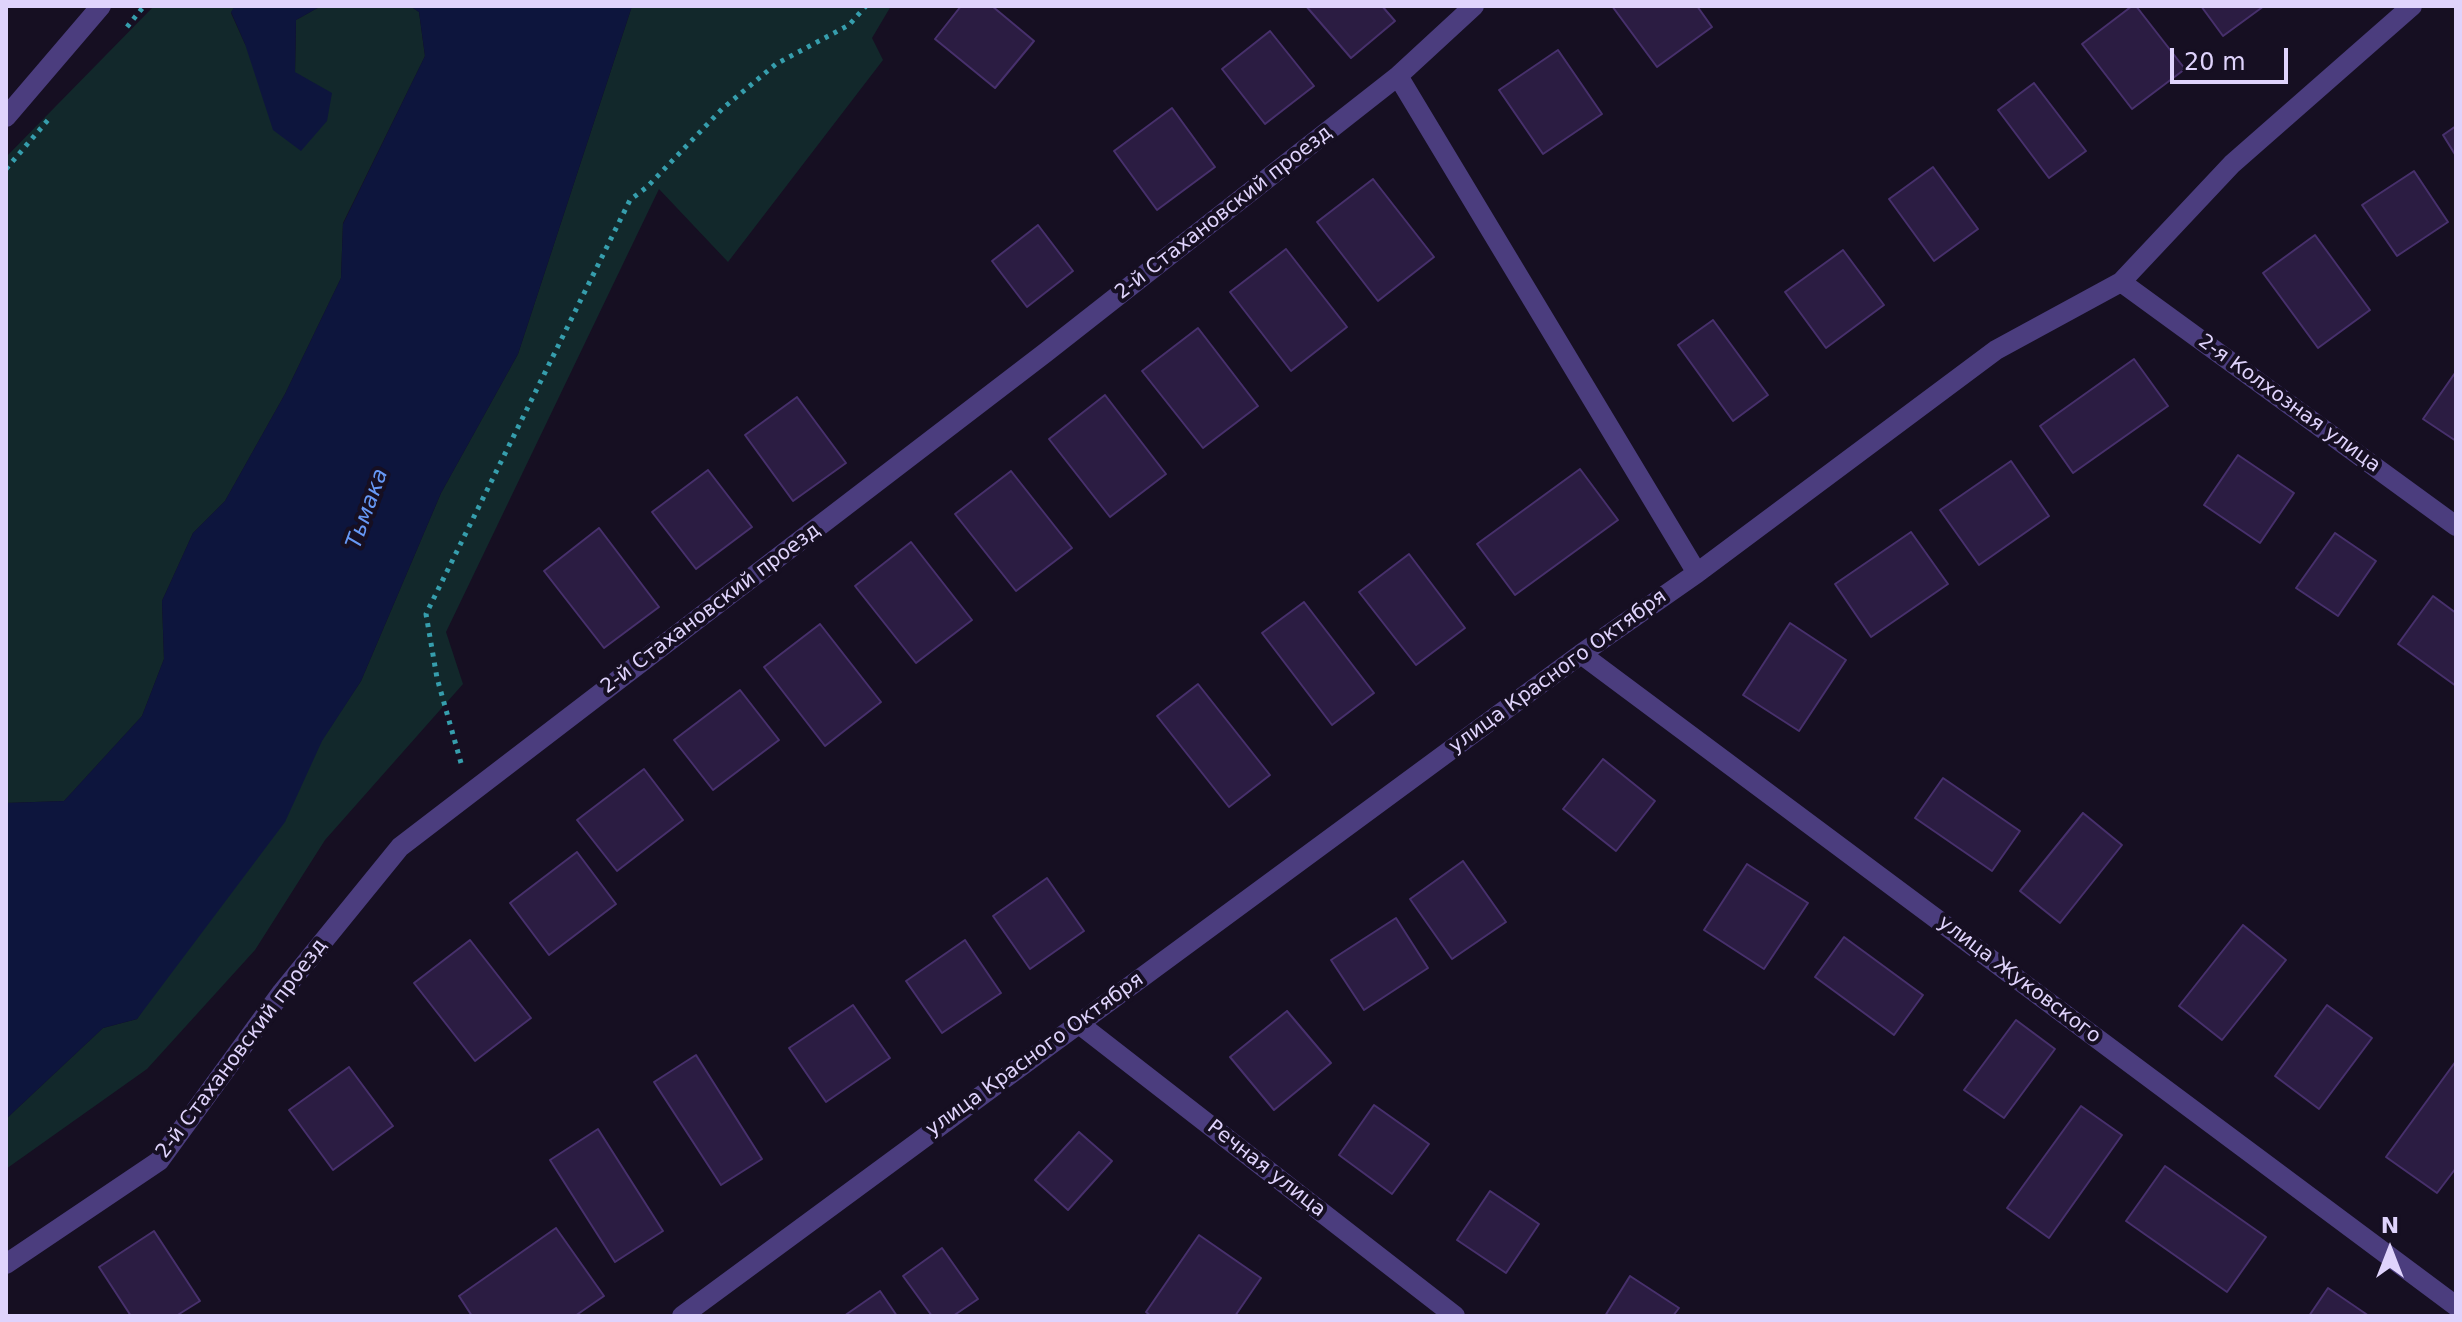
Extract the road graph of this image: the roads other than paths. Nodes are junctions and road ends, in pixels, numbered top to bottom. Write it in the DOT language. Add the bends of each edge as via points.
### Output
graph roads {
  1 [pos="101,6"];
  2 [pos="1474,6"];
  3 [pos="2412,6"];
  4 [pos="1398,76"];
  5 [pos="6,117"];
  6 [pos="2121,282"];
  7 [pos="2456,526"];
  8 [pos="1697,573"];
  9 [pos="1581,654"];
  10 [pos="1078,1023"];
  11 [pos="6,1264"];
  12 [pos="2456,1306"];
  13 [pos="682,1316"];
  14 [pos="1455,1316"];
  1 -- 5 [label="street"];
  2 -- 4 [label="street, 2-й Стахановский проезд"];
  3 -- 6 [label="street, улица Красного Октября" via="2232,164"];
  4 -- 8 [label="street"];
  4 -- 11 [label="street, 2-й Стахановский проезд" via="400,847 282,992 159,1161"];
  6 -- 7 [label="street, 2-я Колхозная улица"];
  6 -- 8 [label="street, улица Красного Октября" via="1996,350"];
  8 -- 9 [label="street, улица Красного Октября"];
  9 -- 10 [label="street, улица Красного Октября"];
  9 -- 12 [label="street, улица Жуковского"];
  10 -- 13 [label="street, улица Красного Октября"];
  10 -- 14 [label="street, Речная улица"];
}
